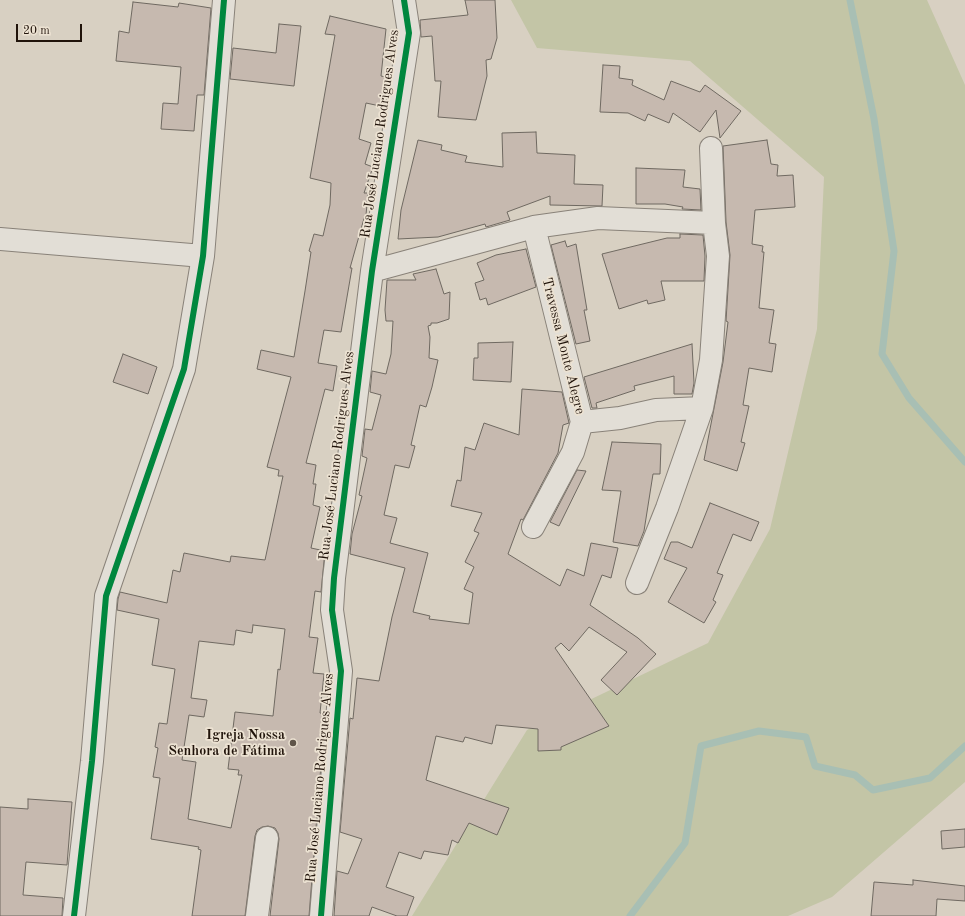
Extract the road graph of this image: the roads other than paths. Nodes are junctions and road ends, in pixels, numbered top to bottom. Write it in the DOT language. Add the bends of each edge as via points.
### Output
graph roads {
  1 [pos="224,0"];
  2 [pos="404,0"];
  3 [pos="711,148"];
  4 [pos="714,222"];
  5 [pos="534,227"];
  6 [pos="0,239"];
  7 [pos="203,256"];
  8 [pos="372,271"];
  9 [pos="702,408"];
  10 [pos="582,422"];
  11 [pos="533,527"];
  12 [pos="637,583"];
  13 [pos="267,838"];
  14 [pos="74,916"];
  15 [pos="257,916"];
  16 [pos="321,916"];
  1 -- 7 [label="street"];
  2 -- 8 [label="street, Rua José Luciano Rodrigues Alves" via="409,33"];
  3 -- 4 [label="street"];
  4 -- 5 [label="street" via="598,218"];
  4 -- 9 [label="street" via="718,256 711,360"];
  5 -- 8 [label="street"];
  5 -- 10 [label="street, Travessa Monte Alegre"];
  6 -- 7 [label="street"];
  7 -- 14 [label="street" via="184,369 106,596 92,761"];
  8 -- 16 [label="street, Rua José Luciano Rodrigues Alves" via="334,578 332,610 341,671"];
  9 -- 10 [label="street" via="656,410 620,418"];
  9 -- 12 [label="street" via="667,508"];
  10 -- 11 [label="street, Travessa Monte Alegre" via="573,452"];
  13 -- 15 [label="street"];
}
